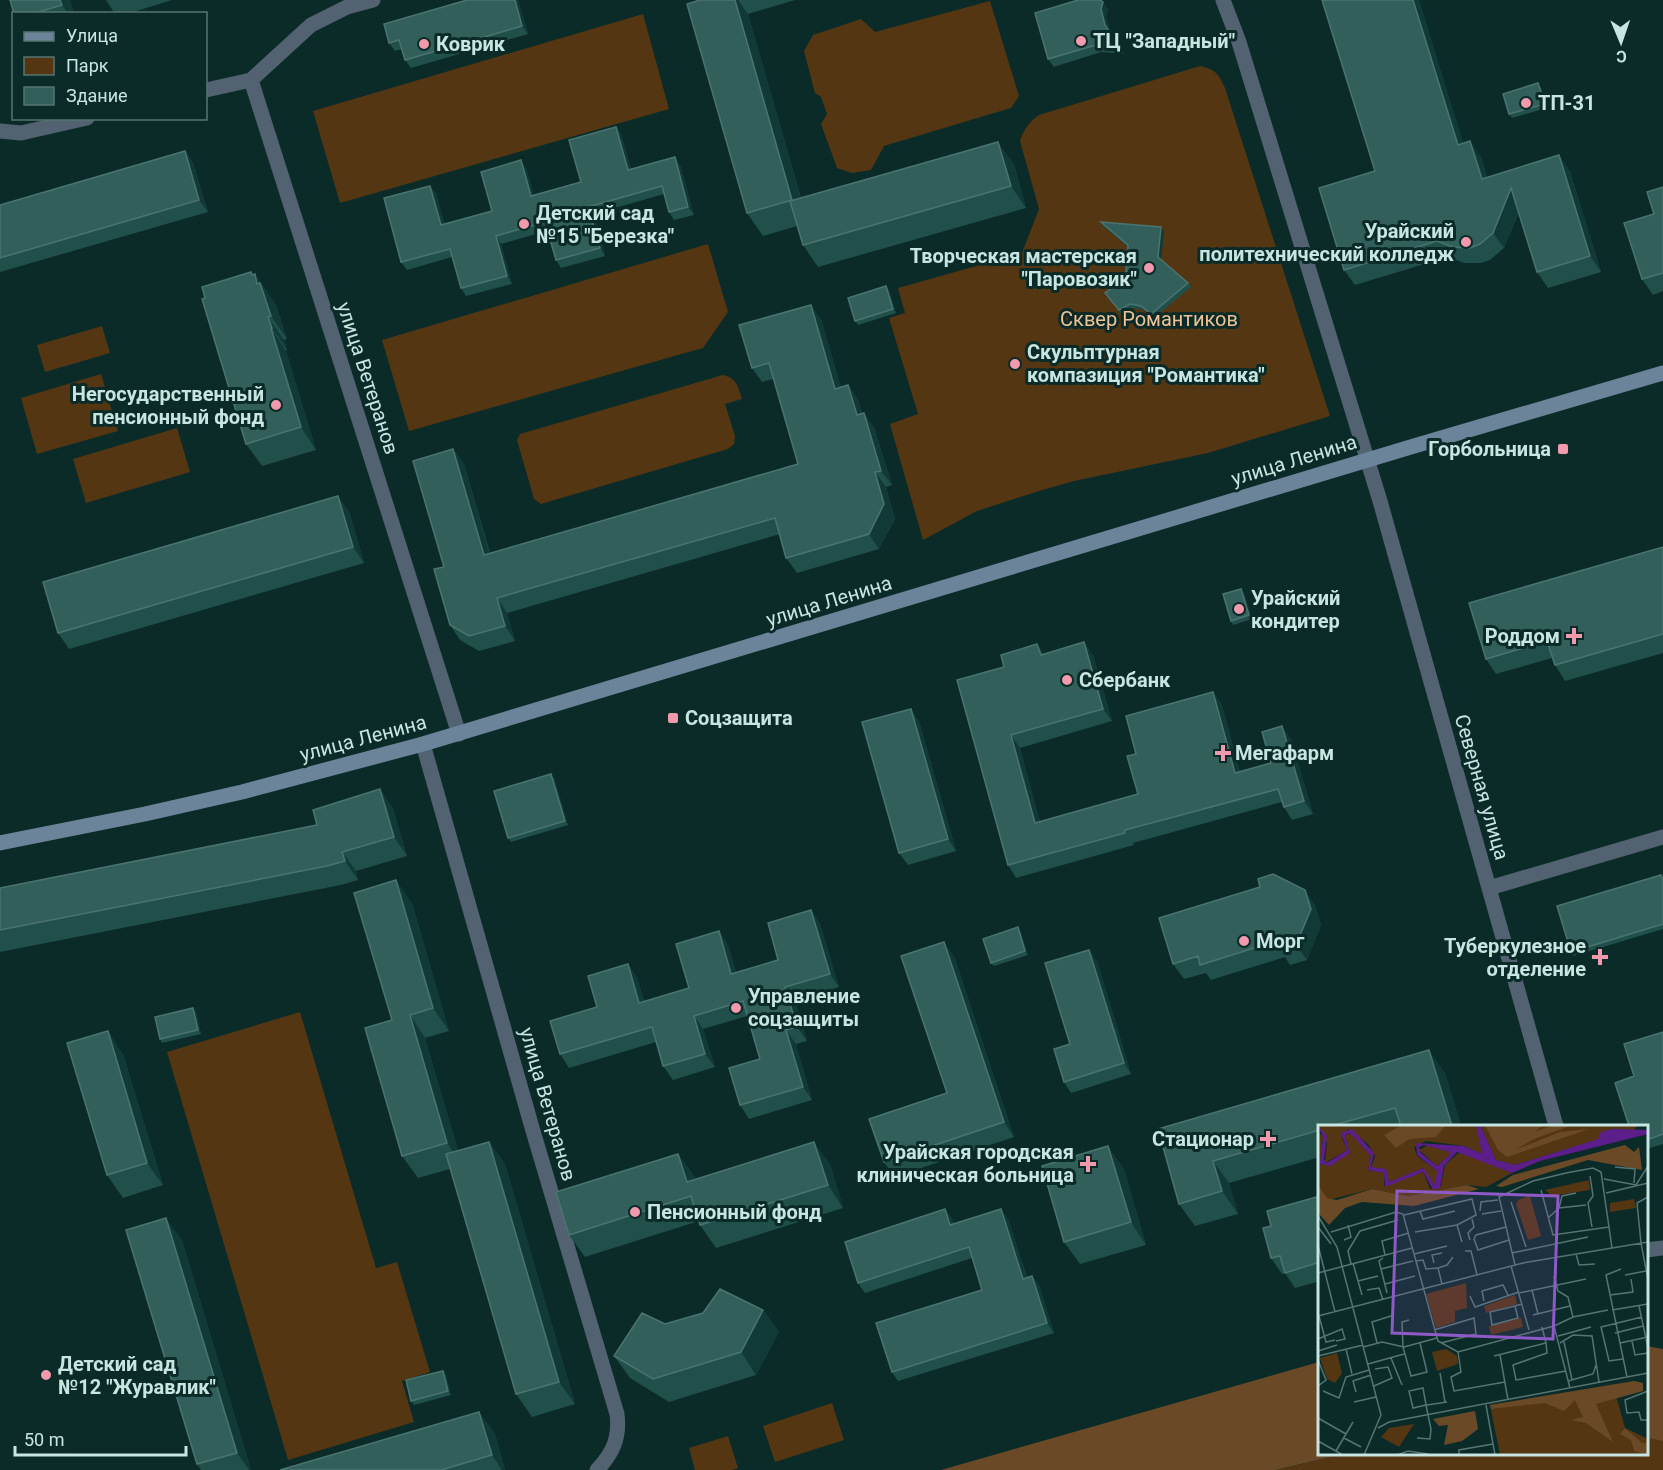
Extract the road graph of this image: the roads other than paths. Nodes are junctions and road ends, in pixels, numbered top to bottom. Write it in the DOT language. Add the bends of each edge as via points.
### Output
graph roads {
  1 [pos="373,0"];
  2 [pos="1223,0"];
  3 [pos="251,80"];
  4 [pos="207,90"];
  5 [pos="79,120"];
  6 [pos="0,131"];
  7 [pos="1663,373"];
  8 [pos="1367,460"];
  9 [pos="459,734"];
  10 [pos="423,744"];
  11 [pos="1663,837"];
  12 [pos="0,843"];
  13 [pos="1490,888"];
  14 [pos="1556,1125"];
  15 [pos="1663,1248"];
  16 [pos="1648,1250"];
  17 [pos="597,1470"];
  1 -- 3 [label="street" via="347,7 311,25"];
  2 -- 8 [label="street, Северная улица"];
  3 -- 4 [label="street"];
  3 -- 9 [label="street, улица Ветеранов"];
  5 -- 6 [label="street" via="21,134"];
  7 -- 8 [label="main road, улица Ленина"];
  8 -- 9 [label="main road, улица Ленина"];
  8 -- 13 [label="street, Северная улица"];
  9 -- 10 [label="main road, улица Ленина"];
  10 -- 12 [label="main road, улица Ленина" via="242,792"];
  10 -- 17 [label="street, улица Ветеранов" via="617,1414 614,1445"];
  11 -- 13 [label="street"];
  13 -- 14 [label="street, Северная улица"];
  15 -- 16 [label="street"];
}
